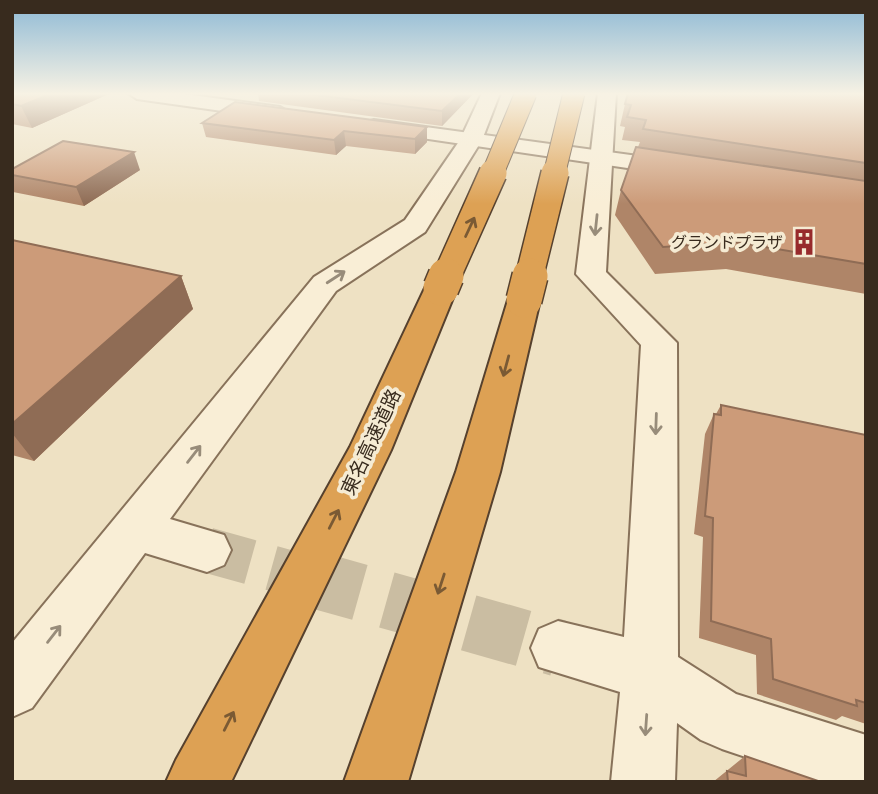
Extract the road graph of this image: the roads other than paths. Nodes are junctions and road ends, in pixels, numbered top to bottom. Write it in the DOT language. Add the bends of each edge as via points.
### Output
graph roads {
  1 [pos="401,130"];
  2 [pos="475,130"];
  3 [pos="511,130"];
  4 [pos="565,130"];
  5 [pos="605,130"];
  6 [pos="471,140"];
  7 [pos="603,157"];
  8 [pos="700,172"];
  9 [pos="135,530"];
  10 [pos="207,550"];
  11 [pos="558,648"];
  12 [pos="650,672"];
  13 [pos="12,688"];
  14 [pos="866,766"];
  15 [pos="198,782"];
  16 [pos="376,782"];
  17 [pos="643,782"];
  1 -- 6 [label="street"];
  2 -- 6 [label="street"];
  15 -- 3 [label="highway, 東名高速道路, one-way, bridge" via="370,450"];
  4 -- 16 [label="highway, one-way, bridge" via="478,472"];
  5 -- 7 [label="street"];
  6 -- 7 [label="street"];
  9 -- 6 [label="street, one-way" via="325,284 415,226"];
  7 -- 8 [label="street"];
  7 -- 12 [label="street, one-way" via="591,274 659,342"];
  9 -- 10 [label="street"];
  13 -- 9 [label="street, one-way"];
  11 -- 12 [label="street"];
  12 -- 14 [label="street" via="722,719"];
  12 -- 17 [label="street, one-way"];
}
